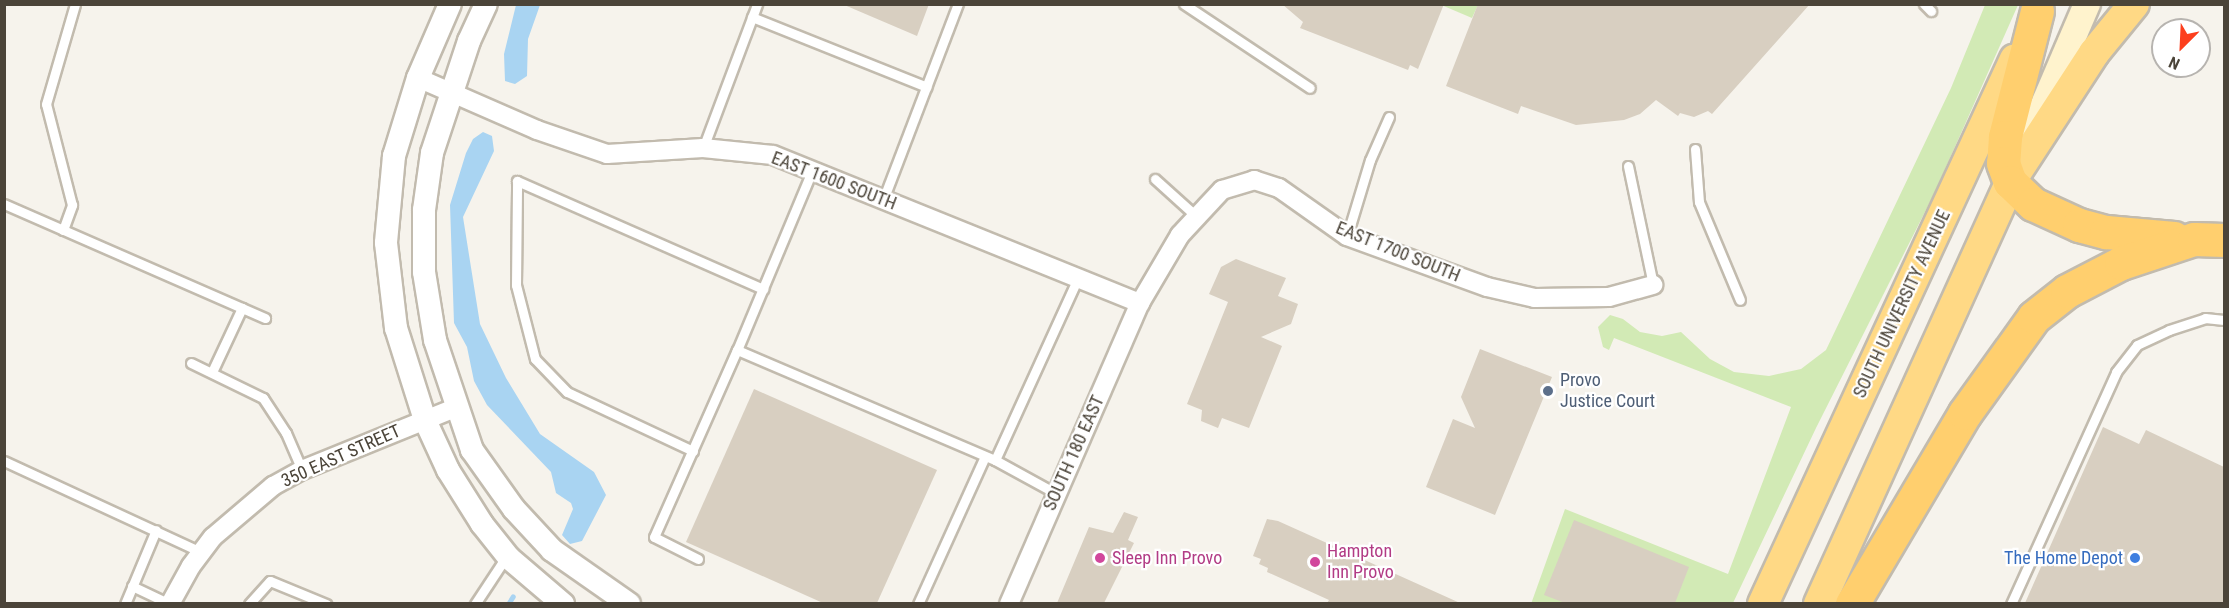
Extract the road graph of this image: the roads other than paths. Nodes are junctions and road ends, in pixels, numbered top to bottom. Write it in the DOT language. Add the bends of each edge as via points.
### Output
graph roads {
  1 [pos="75,4"];
  2 [pos="450,4"];
  3 [pos="486,4"];
  4 [pos="757,4"];
  5 [pos="958,4"];
  6 [pos="1184,4"];
  7 [pos="2087,4"];
  8 [pos="2134,4"];
  9 [pos="2038,8"];
  10 [pos="752,17"];
  11 [pos="418,78"];
  12 [pos="927,87"];
  13 [pos="1310,88"];
  14 [pos="453,93"];
  15 [pos="1389,117"];
  16 [pos="703,148"];
  17 [pos="1695,149"];
  18 [pos="1628,166"];
  19 [pos="812,171"];
  20 [pos="1155,179"];
  21 [pos="2010,182"];
  22 [pos="884,200"];
  23 [pos="4,204"];
  24 [pos="1196,216"];
  25 [pos="63,230"];
  26 [pos="1347,236"];
  27 [pos="2209,240"];
  28 [pos="1078,278"];
  29 [pos="1653,285"];
  30 [pos="762,289"];
  31 [pos="1740,300"];
  32 [pos="1140,303"];
  33 [pos="242,308"];
  34 [pos="265,318"];
  35 [pos="2224,320"];
  36 [pos="737,350"];
  37 [pos="191,363"];
  38 [pos="212,372"];
  39 [pos="455,408"];
  40 [pos="425,420"];
  41 [pos="693,451"];
  42 [pos="985,456"];
  43 [pos="995,460"];
  44 [pos="4,461"];
  45 [pos="302,470"];
  46 [pos="1057,494"];
  47 [pos="156,530"];
  48 [pos="201,552"];
  49 [pos="507,555"];
  50 [pos="698,559"];
  51 [pos="132,586"];
  52 [pos="125,603"];
  53 [pos="170,603"];
  54 [pos="249,603"];
  55 [pos="326,603"];
  56 [pos="476,603"];
  57 [pos="563,603"];
  58 [pos="629,603"];
  59 [pos="918,603"];
  60 [pos="1009,603"];
  61 [pos="1763,603"];
  62 [pos="1820,603"];
  63 [pos="1852,603"];
  64 [pos="2011,603"];
  1 -- 25 [label="lane" via="46,104 72,205"];
  2 -- 11 [label="street"];
  3 -- 14 [label="street"];
  4 -- 10 [label="lane"];
  5 -- 12 [label="lane"];
  6 -- 13 [label="lane"];
  7 -- 21 [label="main road"];
  8 -- 21 [label="highway" via="2094,53"];
  9 -- 21 [label="highway" via="2005,137 2003,163"];
  9 -- 61 [label="highway, SOUTH UNIVERSITY AVENUE"];
  10 -- 12 [label="lane"];
  10 -- 16 [label="lane"];
  11 -- 14 [label="street, EAST 1600 SOUTH"];
  11 -- 40 [label="street" via="394,156 386,243 396,328"];
  12 -- 22 [label="lane"];
  14 -- 16 [label="street, EAST 1600 SOUTH" via="537,130 607,154"];
  14 -- 39 [label="street" via="432,153 424,220 424,272 433,329"];
  15 -- 26 [label="lane" via="1370,160"];
  16 -- 19 [label="street, EAST 1600 SOUTH" via="773,155"];
  17 -- 31 [label="lane" via="1700,202"];
  18 -- 29 [label="lane"];
  19 -- 22 [label="street, EAST 1600 SOUTH"];
  19 -- 30 [label="lane"];
  20 -- 24 [label="lane"];
  21 -- 27 [label="highway" via="2033,204 2079,225 2124,235"];
  21 -- 62 [label="highway"];
  22 -- 28 [label="street, EAST 1600 SOUTH"];
  23 -- 25 [label="lane"];
  24 -- 26 [label="street, EAST 1700 SOUTH" via="1222,190 1254,180 1279,188"];
  24 -- 32 [label="street, EAST 1700 SOUTH"];
  25 -- 33 [label="lane"];
  26 -- 29 [label="street, EAST 1700 SOUTH" via="1487,287 1535,297 1609,297"];
  27 -- 63 [label="highway" via="2121,263 2067,291 2034,317 1965,413"];
  28 -- 32 [label="street, EAST 1600 SOUTH"];
  28 -- 43 [label="lane"];
  30 -- 36 [label="lane"];
  30 -- 41 [label="lane" via="517,181 516,285 535,359 567,392"];
  32 -- 46 [label="street, SOUTH 180 EAST"];
  33 -- 34 [label="lane"];
  33 -- 38 [label="lane"];
  35 -- 64 [label="lane" via="2205,318 2137,345 2116,372"];
  36 -- 41 [label="lane"];
  36 -- 42 [label="lane"];
  37 -- 38 [label="lane"];
  38 -- 45 [label="lane" via="263,398 286,433"];
  39 -- 40 [label="street, 350 EAST STREET"];
  39 -- 58 [label="street" via="472,450 514,509 552,550"];
  40 -- 45 [label="street, 350 EAST STREET"];
  40 -- 49 [label="street" via="448,470"];
  41 -- 50 [label="lane" via="654,537"];
  42 -- 43 [label="lane"];
  42 -- 59 [label="lane"];
  43 -- 46 [label="lane"];
  44 -- 47 [label="lane"];
  45 -- 48 [label="street, 350 EAST STREET" via="240,511"];
  46 -- 60 [label="street, SOUTH 180 EAST"];
  47 -- 48 [label="lane"];
  47 -- 51 [label="lane"];
  48 -- 53 [label="street, 350 EAST STREET"];
  49 -- 56 [label="lane"];
  49 -- 57 [label="street"];
  51 -- 52 [label="lane"];
  51 -- 53 [label="lane"];
  54 -- 55 [label="lane" via="270,581"];
}
